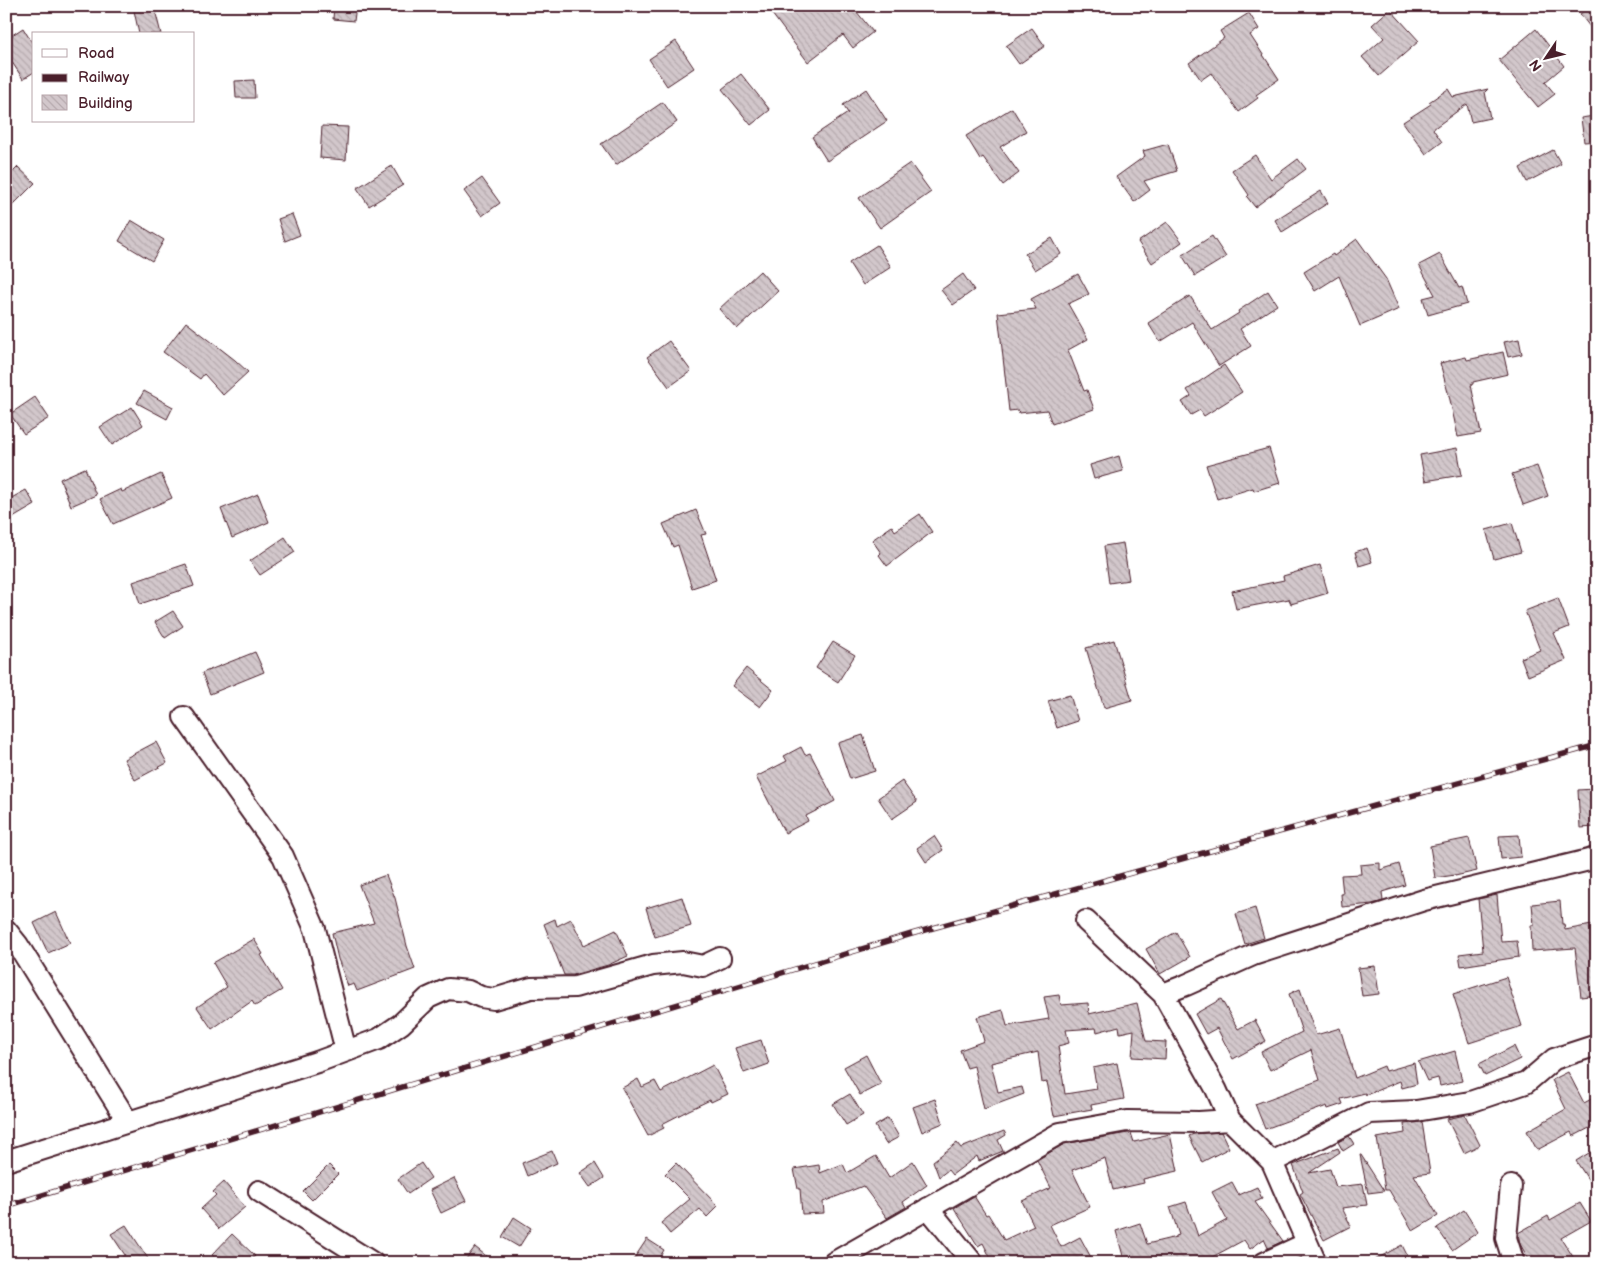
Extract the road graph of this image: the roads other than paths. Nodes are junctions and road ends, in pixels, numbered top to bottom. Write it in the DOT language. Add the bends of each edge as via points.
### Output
graph roads {
  1 [pos="184,717"];
  2 [pos="1597,856"];
  3 [pos="1086,921"];
  4 [pos="6,930"];
  5 [pos="720,958"];
  6 [pos="1163,994"];
  7 [pos="1597,1045"];
  8 [pos="346,1051"];
  9 [pos="1230,1120"];
  10 [pos="128,1122"];
  11 [pos="6,1161"];
  12 [pos="1272,1162"];
  13 [pos="1511,1186"];
  14 [pos="259,1191"];
  15 [pos="928,1208"];
  16 [pos="1307,1243"];
  17 [pos="373,1263"];
  18 [pos="832,1263"];
  19 [pos="973,1263"];
  20 [pos="1264,1263"];
  21 [pos="1316,1263"];
  22 [pos="1514,1263"];
  1 -- 8 [label="street" via="282,856 315,929"];
  2 -- 6 [label="street" via="1424,900 1252,955"];
  3 -- 6 [label="street"];
  4 -- 10 [label="street" via="18,944"];
  5 -- 8 [label="street" via="703,966 683,962 654,965 576,987 531,988 494,999 448,989 428,998 401,1024 379,1039"];
  6 -- 9 [label="street"];
  7 -- 12 [label="street" via="1554,1060 1526,1083 1470,1102 1416,1111 1369,1113"];
  8 -- 10 [label="street"];
  9 -- 12 [label="street"];
  9 -- 15 [label="street" via="1127,1121 1060,1133"];
  10 -- 11 [label="street"];
  12 -- 16 [label="street"];
  13 -- 22 [label="street" via="1506,1238"];
  14 -- 17 [label="street"];
  15 -- 18 [label="street"];
  15 -- 19 [label="street"];
  16 -- 20 [label="street"];
  16 -- 21 [label="street"];
}
